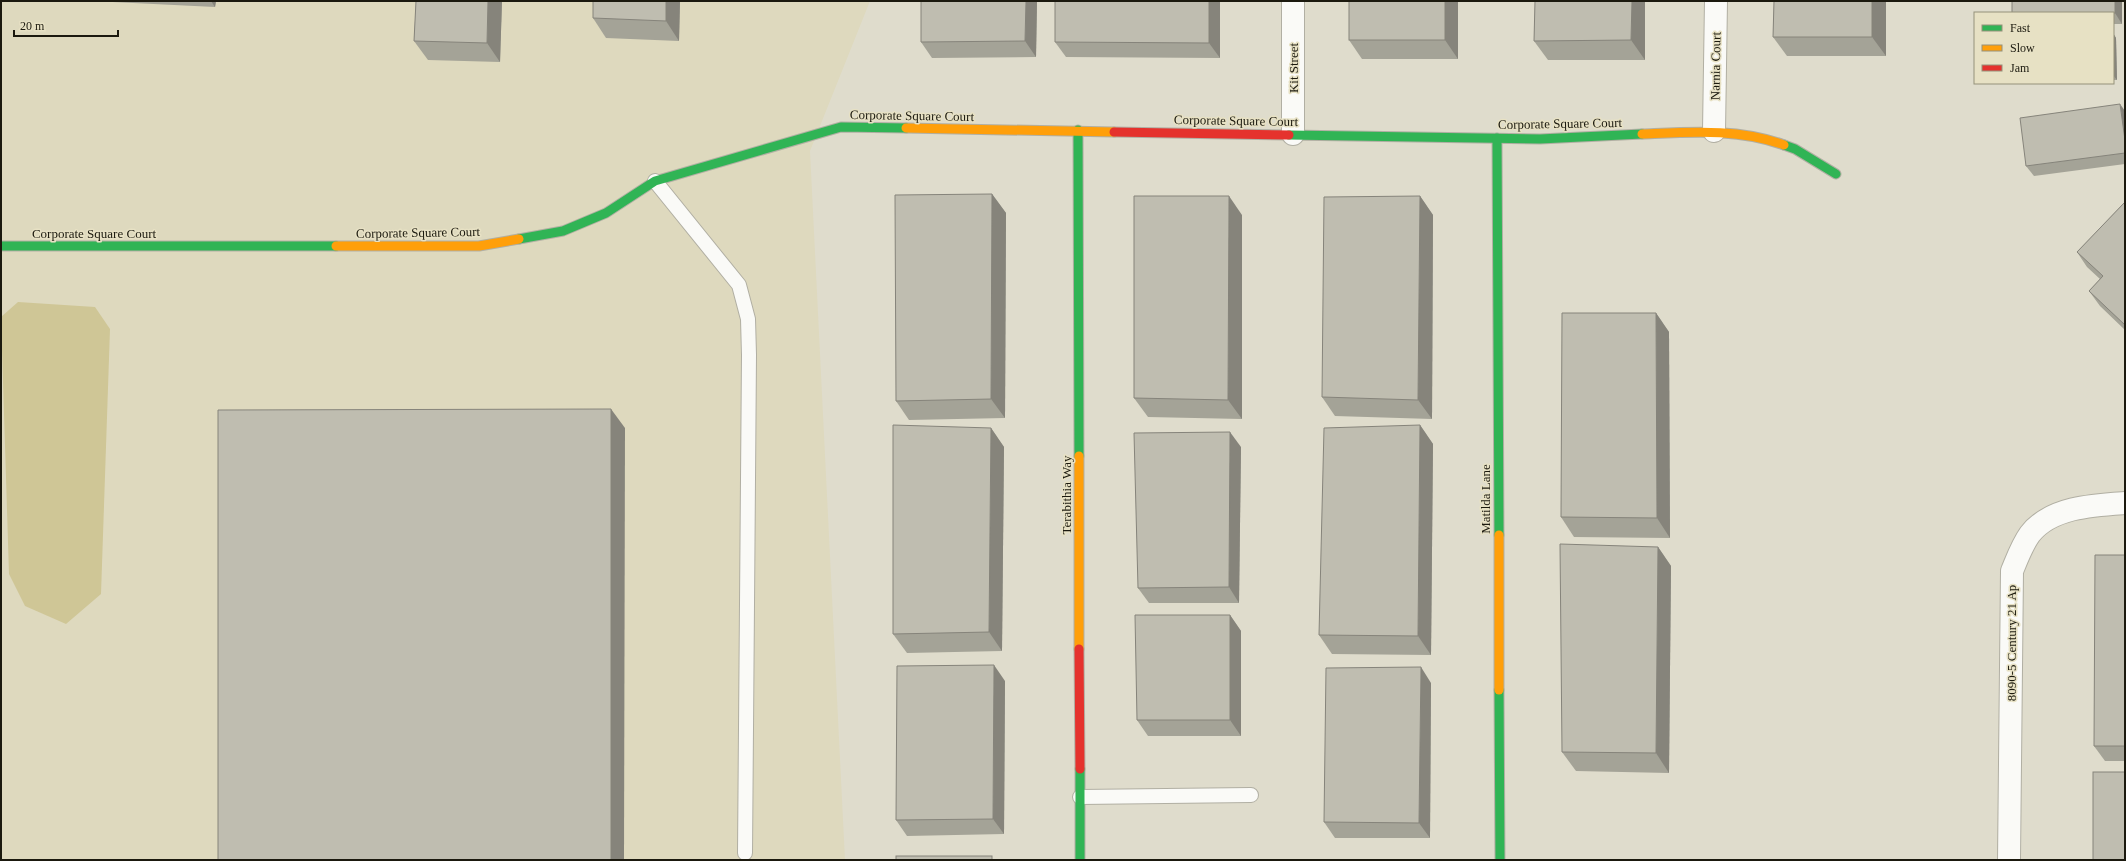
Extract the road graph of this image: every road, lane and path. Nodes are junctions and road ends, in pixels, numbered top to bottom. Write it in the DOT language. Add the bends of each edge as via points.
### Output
graph roads {
  1 [pos="1293,1"];
  2 [pos="1716,1"];
  3 [pos="1078,130"];
  4 [pos="1714,131"];
  5 [pos="1293,134"];
  6 [pos="1497,138"];
  7 [pos="1836,174"];
  8 [pos="655,181"];
  9 [pos="1,246"];
  10 [pos="2125,503"];
  11 [pos="1251,795"];
  12 [pos="1080,798"];
  13 [pos="745,853"];
  14 [pos="1080,860"];
  15 [pos="1500,860"];
  16 [pos="2009,860"];
  1 -- 5 [label="street, Kit Street"];
  2 -- 4 [label="street, Narnia Court"];
  3 -- 5 [label="street, Corporate Square Court"];
  3 -- 8 [label="street, Corporate Square Court" via="841,127"];
  3 -- 12 [label="street, Terabithia Way"];
  4 -- 6 [label="street, Corporate Square Court"];
  4 -- 7 [label="street, Corporate Square Court" via="1771,140 1795,149"];
  5 -- 6 [label="street, Corporate Square Court"];
  6 -- 15 [label="street, Matilda Lane"];
  8 -- 9 [label="street, Corporate Square Court" via="606,213 563,232 479,246"];
  8 -- 13 [label="lane" via="739,285 748,319"];
  10 -- 16 [label="street, 8090-5 Century 21 Ap" via="2088,505 2053,516 2030,534 2012,571"];
  11 -- 12 [label="lane"];
  12 -- 14 [label="street, Terabithia Way"];
}
